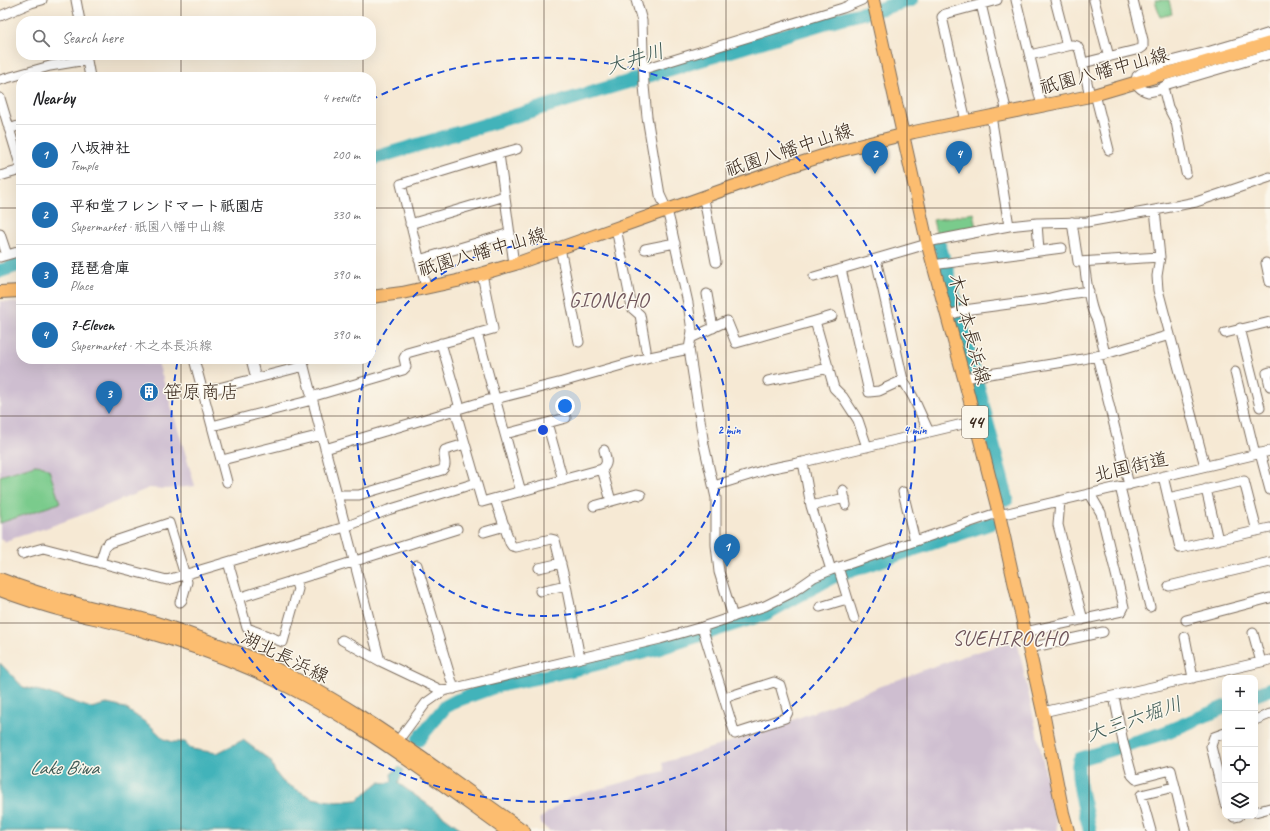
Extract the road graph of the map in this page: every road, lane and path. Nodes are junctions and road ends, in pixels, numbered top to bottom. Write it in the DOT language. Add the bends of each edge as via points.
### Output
graph roads {
  1 [pos="42,0"];
  2 [pos="76,0"];
  3 [pos="636,0"];
  4 [pos="862,0"];
  5 [pos="872,0"];
  6 [pos="997,0"];
  7 [pos="1016,0"];
  8 [pos="1055,0"];
  9 [pos="1094,0"];
  10 [pos="1133,0"];
  11 [pos="31,2"];
  12 [pos="981,4"];
  13 [pos="0,16"];
  14 [pos="79,16"];
  15 [pos="1270,34"];
  16 [pos="1270,43"];
  17 [pos="1067,46"];
  18 [pos="1270,54"];
  19 [pos="1030,55"];
  20 [pos="1109,57"];
  21 [pos="77,60"];
  22 [pos="86,60"];
  23 [pos="1083,63"];
  24 [pos="644,71"];
  25 [pos="29,72"];
  26 [pos="89,72"];
  27 [pos="16,76"];
  28 [pos="0,80"];
  29 [pos="1136,82"];
  30 [pos="1163,87"];
  31 [pos="1092,95"];
  32 [pos="0,98"];
  33 [pos="1042,106"];
  34 [pos="1007,113"];
  35 [pos="991,116"];
  36 [pos="966,121"];
  37 [pos="16,127"];
  38 [pos="9,129"];
  39 [pos="902,135"];
  40 [pos="517,149"];
  41 [pos="1108,150"];
  42 [pos="16,152"];
  43 [pos="499,154"];
  44 [pos="16,171"];
  45 [pos="1186,174"];
  46 [pos="0,176"];
  47 [pos="1270,177"];
  48 [pos="505,196"];
  49 [pos="702,198"];
  50 [pos="667,210"];
  51 [pos="1155,210"];
  52 [pos="1072,222"];
  53 [pos="1037,223"];
  54 [pos="410,224"];
  55 [pos="1009,226"];
  56 [pos="616,228"];
  57 [pos="510,233"];
  58 [pos="0,234"];
  59 [pos="674,243"];
  60 [pos="927,243"];
  61 [pos="560,248"];
  62 [pos="1062,248"];
  63 [pos="645,249"];
  64 [pos="1039,251"];
  65 [pos="16,252"];
  66 [pos="3,256"];
  67 [pos="1160,258"];
  68 [pos="876,259"];
  69 [pos="419,260"];
  70 [pos="716,262"];
  71 [pos="1084,262"];
  72 [pos="1266,263"];
  73 [pos="515,264"];
  74 [pos="932,266"];
  75 [pos="841,269"];
  76 [pos="482,274"];
  77 [pos="814,277"];
  78 [pos="1270,282"];
  79 [pos="426,287"];
  80 [pos="16,291"];
  81 [pos="1089,291"];
  82 [pos="0,292"];
  83 [pos="707,294"];
  84 [pos="376,296"];
  85 [pos="832,316"];
  86 [pos="947,316"];
  87 [pos="815,321"];
  88 [pos="1270,322"];
  89 [pos="713,328"];
  90 [pos="1240,328"];
  91 [pos="477,333"];
  92 [pos="1225,333"];
  93 [pos="1170,335"];
  94 [pos="691,338"];
  95 [pos="579,342"];
  96 [pos="441,343"];
  97 [pos="689,349"];
  98 [pos="646,350"];
  99 [pos="1101,355"];
  100 [pos="195,364"];
  101 [pos="252,364"];
  102 [pos="297,364"];
  103 [pos="304,364"];
  104 [pos="829,368"];
  105 [pos="1235,372"];
  106 [pos="1270,372"];
  107 [pos="256,378"];
  108 [pos="964,378"];
  109 [pos="903,380"];
  110 [pos="768,381"];
  111 [pos="1270,386"];
  112 [pos="203,392"];
  113 [pos="312,398"];
  114 [pos="495,399"];
  115 [pos="1260,407"];
  116 [pos="457,409"];
  117 [pos="566,418"];
  118 [pos="975,420"];
  119 [pos="547,423"];
  120 [pos="212,426"];
  121 [pos="929,432"];
  122 [pos="505,434"];
  123 [pos="321,435"];
  124 [pos="465,444"];
  125 [pos="867,447"];
  126 [pos="325,449"];
  127 [pos="604,450"];
  128 [pos="1270,451"];
  129 [pos="1257,454"];
  130 [pos="222,460"];
  131 [pos="803,462"];
  132 [pos="1205,466"];
  133 [pos="602,469"];
  134 [pos="1162,476"];
  135 [pos="563,480"];
  136 [pos="227,482"];
  137 [pos="476,483"];
  138 [pos="714,486"];
  139 [pos="1124,486"];
  140 [pos="1270,487"];
  141 [pos="1206,489"];
  142 [pos="521,492"];
  143 [pos="903,492"];
  144 [pos="1090,494"];
  145 [pos="337,495"];
  146 [pos="642,495"];
  147 [pos="844,498"];
  148 [pos="1168,498"];
  149 [pos="495,499"];
  150 [pos="611,501"];
  151 [pos="1060,501"];
  152 [pos="594,506"];
  153 [pos="811,506"];
  154 [pos="999,514"];
  155 [pos="505,526"];
  156 [pos="345,527"];
  157 [pos="1270,528"];
  158 [pos="457,529"];
  159 [pos="1257,531"];
  160 [pos="484,532"];
  161 [pos="1218,540"];
  162 [pos="915,541"];
  163 [pos="22,554"];
  164 [pos="228,562"];
  165 [pos="354,562"];
  166 [pos="1270,562"];
  167 [pos="100,563"];
  168 [pos="561,563"];
  169 [pos="418,565"];
  170 [pos="539,568"];
  171 [pos="837,571"];
  172 [pos="185,575"];
  173 [pos="0,579"];
  174 [pos="295,580"];
  175 [pos="566,585"];
  176 [pos="1169,586"];
  177 [pos="0,590"];
  178 [pos="540,591"];
  179 [pos="238,598"];
  180 [pos="1270,598"];
  181 [pos="847,599"];
  182 [pos="180,602"];
  183 [pos="820,607"];
  184 [pos="1150,607"];
  185 [pos="732,617"];
  186 [pos="854,619"];
  187 [pos="1083,620"];
  188 [pos="1186,620"];
  189 [pos="703,631"];
  190 [pos="1025,632"];
  191 [pos="1103,632"];
  192 [pos="1254,633"];
  193 [pos="1185,637"];
  194 [pos="342,640"];
  195 [pos="1029,648"];
  196 [pos="580,658"];
  197 [pos="380,661"];
  198 [pos="1266,661"];
  199 [pos="1193,678"];
  200 [pos="454,689"];
  201 [pos="443,691"];
  202 [pos="1114,696"];
  203 [pos="724,698"];
  204 [pos="1043,712"];
  205 [pos="1270,714"];
  206 [pos="1258,719"];
  207 [pos="1222,734"];
  208 [pos="395,745"];
  209 [pos="1174,786"];
  210 [pos="1222,792"];
  211 [pos="1270,808"];
  212 [pos="1258,811"];
  213 [pos="507,831"];
  214 [pos="524,831"];
  215 [pos="1068,831"];
  216 [pos="1151,831"];
  217 [pos="1186,831"];
  1 -- 11 [label="street"];
  2 -- 14 [label="street"];
  3 -- 24 [label="street" via="642,21"];
  4 -- 24 [label="street"];
  5 -- 39 [label="main road, 木之本長浜線 / 44"];
  6 -- 12 [label="street"];
  7 -- 19 [label="street"];
  8 -- 17 [label="street"];
  9 -- 20 [label="street"];
  10 -- 20 [label="street" via="1143,47"];
  11 -- 13 [label="street"];
  12 -- 34 [label="street"];
  12 -- 36 [label="street" via="942,17"];
  15 -- 29 [label="street" via="1144,70 1137,76"];
  16 -- 29 [label="main road, 祇園八幡中山線"];
  17 -- 19 [label="street"];
  17 -- 23 [label="street" via="1078,46"];
  18 -- 30 [label="street"];
  19 -- 33 [label="street"];
  20 -- 23 [label="street"];
  21 -- 25 [label="street"];
  22 -- 26 [label="street"];
  23 -- 31 [label="street"];
  24 -- 50 [label="street" via="648,118 660,195"];
  27 -- 28 [label="street"];
  29 -- 30 [label="street" via="1141,89 1148,92"];
  29 -- 31 [label="main road, 祇園八幡中山線"];
  30 -- 45 [label="street" via="1168,107 1176,122"];
  31 -- 33 [label="main road, 祇園八幡中山線"];
  31 -- 41 [label="street"];
  32 -- 38 [label="street"];
  33 -- 34 [label="main road, 祇園八幡中山線"];
  34 -- 35 [label="main road, 祇園八幡中山線"];
  35 -- 36 [label="main road, 祇園八幡中山線"];
  35 -- 55 [label="street"];
  36 -- 39 [label="main road, 祇園八幡中山線"];
  37 -- 38 [label="street"];
  38 -- 42 [label="street"];
  39 -- 49 [label="main road, 祇園八幡中山線" via="838,151"];
  39 -- 60 [label="main road, 木之本長浜線 / 44"];
  40 -- 43 [label="street"];
  43 -- 48 [label="street"];
  43 -- 54 [label="street" via="401,184"];
  44 -- 46 [label="street"];
  47 -- 51 [label="street" via="1196,202"];
  48 -- 54 [label="street"];
  48 -- 57 [label="street"];
  49 -- 50 [label="main road, 祇園八幡中山線"];
  49 -- 70 [label="street"];
  50 -- 56 [label="main road, 祇園八幡中山線"];
  50 -- 59 [label="street"];
  51 -- 52 [label="street" via="1087,222"];
  51 -- 67 [label="street"];
  52 -- 53 [label="street"];
  52 -- 71 [label="street" via="1078,262"];
  53 -- 55 [label="street"];
  53 -- 64 [label="street"];
  54 -- 69 [label="street"];
  55 -- 60 [label="street"];
  56 -- 61 [label="main road, 祇園八幡中山線"];
  56 -- 98 [label="street" via="632,308 640,315"];
  57 -- 69 [label="street"];
  57 -- 73 [label="street"];
  58 -- 66 [label="street"];
  59 -- 63 [label="street"];
  59 -- 94 [label="street" via="688,303"];
  60 -- 68 [label="street"];
  60 -- 74 [label="main road, 木之本長浜線 / 44"];
  61 -- 73 [label="main road, 祇園八幡中山線"];
  61 -- 95 [label="street"];
  62 -- 64 [label="street"];
  64 -- 74 [label="street"];
  65 -- 66 [label="street"];
  67 -- 71 [label="street"];
  67 -- 93 [label="street" via="1156,276"];
  68 -- 75 [label="street"];
  68 -- 109 [label="street"];
  69 -- 79 [label="street"];
  71 -- 81 [label="street"];
  72 -- 78 [label="street"];
  73 -- 76 [label="main road, 祇園八幡中山線"];
  74 -- 86 [label="main road, 木之本長浜線 / 44"];
  75 -- 77 [label="street"];
  75 -- 109 [label="street" via="869,392 879,391"];
  76 -- 79 [label="main road, 祇園八幡中山線"];
  76 -- 91 [label="street" via="493,329"];
  79 -- 84 [label="main road, 祇園八幡中山線"];
  80 -- 82 [label="main road"];
  81 -- 86 [label="street" via="964,310"];
  81 -- 99 [label="street" via="1097,320"];
  83 -- 89 [label="street"];
  85 -- 87 [label="street"];
  86 -- 108 [label="main road, 木之本長浜線 / 44"];
  87 -- 89 [label="street" via="736,343 727,321"];
  87 -- 104 [label="street"];
  88 -- 90 [label="street"];
  89 -- 94 [label="street"];
  90 -- 92 [label="street"];
  90 -- 115 [label="street"];
  91 -- 96 [label="street"];
  91 -- 114 [label="street"];
  93 -- 99 [label="street"];
  93 -- 132 [label="street"];
  94 -- 97 [label="street"];
  96 -- 113 [label="street" via="407,353 404,358 406,368 403,370"];
  96 -- 116 [label="street"];
  97 -- 114 [label="street"];
  97 -- 138 [label="street" via="704,444"];
  99 -- 108 [label="street"];
  99 -- 139 [label="street"];
  100 -- 112 [label="street"];
  101 -- 107 [label="street"];
  102 -- 107 [label="street"];
  103 -- 113 [label="street"];
  104 -- 110 [label="street"];
  104 -- 125 [label="street" via="834,388 858,420"];
  105 -- 129 [label="street"];
  106 -- 111 [label="street" via="1267,373"];
  107 -- 112 [label="street"];
  108 -- 118 [label="main road, 木之本長浜線 / 44"];
  109 -- 121 [label="street"];
  112 -- 120 [label="street"];
  113 -- 120 [label="street"];
  113 -- 123 [label="street"];
  114 -- 116 [label="street"];
  114 -- 122 [label="street"];
  116 -- 124 [label="street"];
  116 -- 126 [label="street"];
  117 -- 119 [label="street"];
  118 -- 121 [label="street"];
  118 -- 154 [label="main road, 木之本長浜線 / 44"];
  119 -- 122 [label="street"];
  119 -- 135 [label="street"];
  120 -- 130 [label="street"];
  121 -- 125 [label="street"];
  122 -- 142 [label="street"];
  123 -- 126 [label="street"];
  123 -- 130 [label="street"];
  124 -- 137 [label="street"];
  124 -- 145 [label="street" via="445,450 443,455 446,464 442,470 359,495"];
  125 -- 131 [label="street"];
  126 -- 145 [label="street"];
  127 -- 133 [label="street" via="607,462"];
  128 -- 129 [label="street, 北国街道"];
  129 -- 132 [label="street, 北国街道"];
  129 -- 140 [label="street"];
  130 -- 136 [label="street"];
  131 -- 138 [label="street" via="768,469"];
  131 -- 153 [label="street"];
  132 -- 134 [label="street, 北国街道"];
  133 -- 135 [label="street"];
  133 -- 150 [label="street"];
  134 -- 139 [label="street, 北国街道"];
  134 -- 148 [label="street"];
  135 -- 142 [label="street"];
  137 -- 149 [label="street" via="482,502"];
  137 -- 156 [label="street" via="388,510"];
  138 -- 185 [label="street" via="719,572"];
  139 -- 144 [label="street, 北国街道"];
  139 -- 184 [label="street"];
  141 -- 148 [label="street"];
  141 -- 159 [label="street" via="1244,481"];
  141 -- 161 [label="street"];
  142 -- 149 [label="street"];
  143 -- 162 [label="street"];
  144 -- 151 [label="street, 北国街道"];
  144 -- 187 [label="street" via="1101,513 1124,607 1122,611"];
  145 -- 156 [label="street"];
  146 -- 150 [label="street"];
  147 -- 153 [label="street"];
  148 -- 161 [label="street" via="1180,548"];
  149 -- 155 [label="street"];
  150 -- 152 [label="street"];
  151 -- 154 [label="street, 北国街道"];
  151 -- 187 [label="street" via="1058,525"];
  153 -- 171 [label="street"];
  154 -- 162 [label="street, 北国街道"];
  154 -- 190 [label="main road, 木之本長浜線 / 44"];
  155 -- 160 [label="street"];
  155 -- 168 [label="street" via="510,543 515,547 551,539 556,541"];
  156 -- 164 [label="street"];
  156 -- 165 [label="street"];
  157 -- 159 [label="street"];
  158 -- 165 [label="street"];
  159 -- 161 [label="street"];
  162 -- 171 [label="street, 北国街道"];
  163 -- 167 [label="street" via="44,548"];
  164 -- 172 [label="street"];
  164 -- 179 [label="street"];
  165 -- 174 [label="street"];
  165 -- 197 [label="street"];
  166 -- 176 [label="street"];
  167 -- 172 [label="street" via="164,580"];
  167 -- 172 [label="street" via="105,547 109,543 169,523"];
  168 -- 170 [label="street"];
  168 -- 175 [label="street"];
  169 -- 200 [label="street"];
  171 -- 181 [label="street"];
  171 -- 185 [label="street, 北国街道" via="814,577 774,602"];
  172 -- 182 [label="street" via="188,582"];
  173 -- 208 [label="main road, 湖北長浜線" via="46,595 180,631 270,666 344,706"];
  174 -- 179 [label="street"];
  174 -- 179 [label="street" via="298,589 283,642 247,628"];
  175 -- 178 [label="street"];
  175 -- 196 [label="street"];
  177 -- 208 [label="main road, 湖北長浜線" via="29,601 176,640 246,667 295,690"];
  180 -- 188 [label="street"];
  181 -- 183 [label="street"];
  181 -- 186 [label="street"];
  185 -- 189 [label="street, 北国街道"];
  187 -- 190 [label="street"];
  189 -- 196 [label="street, 北国街道"];
  189 -- 203 [label="street"];
  190 -- 195 [label="main road, 木之本長浜線 / 44"];
  191 -- 195 [label="street"];
  192 -- 198 [label="street"];
  193 -- 199 [label="street"];
  194 -- 197 [label="street"];
  195 -- 204 [label="main road, 木之本長浜線 / 44"];
  196 -- 200 [label="street, 北国街道"];
  197 -- 201 [label="street"];
  198 -- 199 [label="street"];
  199 -- 202 [label="street"];
  200 -- 201 [label="street, 北国街道"];
  201 -- 208 [label="street" via="426,702"];
  202 -- 204 [label="street"];
  202 -- 209 [label="street" via="1132,775 1136,779 1171,770"];
  203 -- 203 [label="street" via="735,734 785,718 788,712 780,685 774,682"];
  204 -- 215 [label="main road, 木之本長浜線 / 44"];
  205 -- 206 [label="street"];
  207 -- 210 [label="street" via="1214,737 1211,746"];
  208 -- 213 [label="main road, 湖北長浜線"];
  208 -- 214 [label="main road, 湖北長浜線"];
  209 -- 216 [label="street" via="1141,795"];
  209 -- 217 [label="street"];
  211 -- 212 [label="street"];
}
